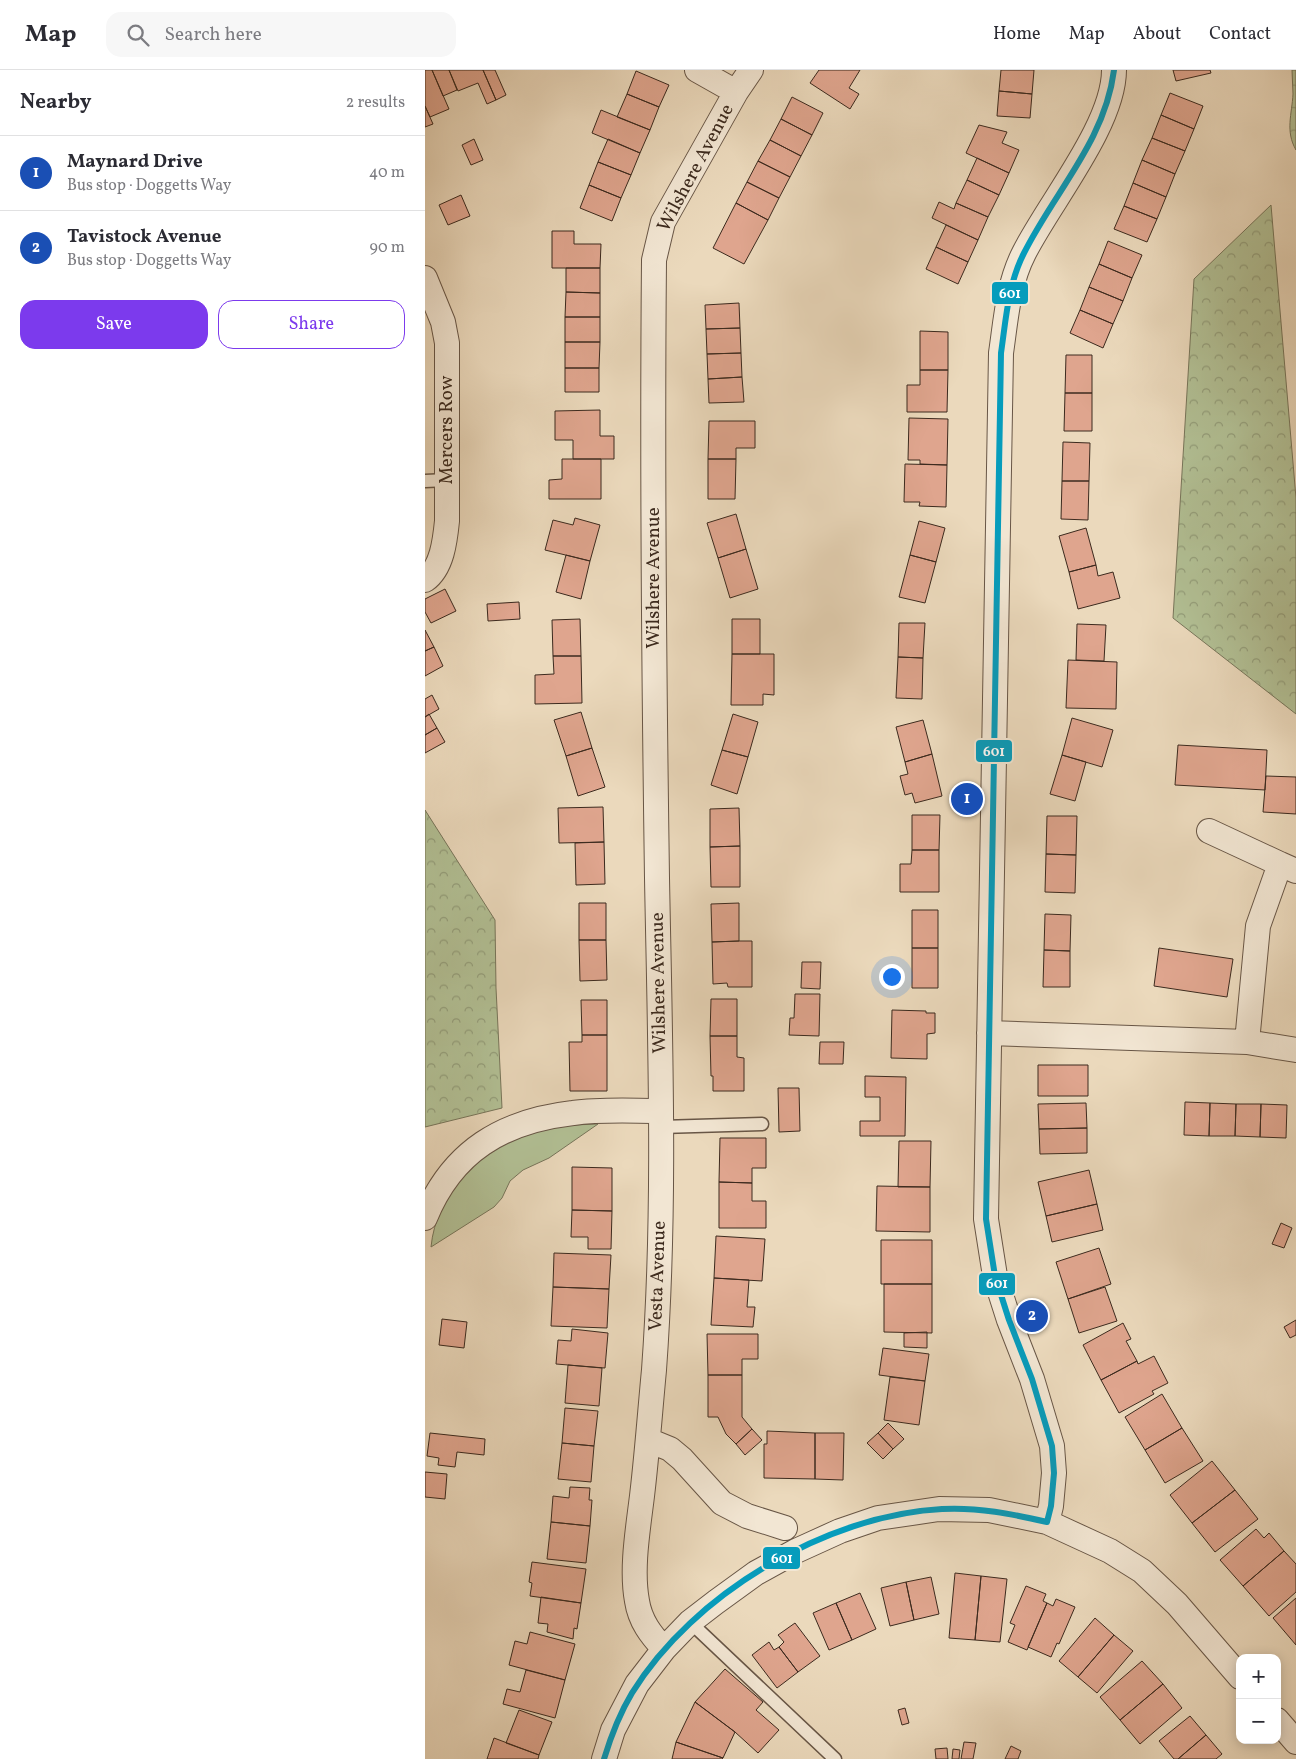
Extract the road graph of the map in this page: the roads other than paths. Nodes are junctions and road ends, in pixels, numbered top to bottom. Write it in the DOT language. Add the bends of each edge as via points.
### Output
graph roads {
  1 [pos="697,70"];
  2 [pos="751,70"];
  3 [pos="1114,70"];
  4 [pos="736,92"];
  5 [pos="425,278"];
  6 [pos="436,480"];
  7 [pos="425,580"];
  8 [pos="1209,832"];
  9 [pos="1288,867"];
  10 [pos="989,1033"];
  11 [pos="1247,1042"];
  12 [pos="1296,1050"];
  13 [pos="661,1119"];
  14 [pos="762,1124"];
  15 [pos="425,1218"];
  16 [pos="648,1440"];
  17 [pos="1047,1522"];
  18 [pos="785,1528"];
  19 [pos="690,1622"];
  20 [pos="664,1649"];
  21 [pos="1236,1672"];
  22 [pos="1281,1725"];
  23 [pos="1296,1742"];
  24 [pos="604,1759"];
  25 [pos="835,1759"];
  1 -- 4 [label="street"];
  2 -- 4 [label="street, Wilshere Avenue"];
  3 -- 10 [label="street" via="1104,113 1095,134 1023,254 1010,291 1001,353"];
  4 -- 13 [label="street, Wilshere Avenue" via="663,222 654,260 654,651"];
  5 -- 6 [label="street, Mercers Row" via="443,322 447,343"];
  6 -- 7 [label="street, Mercers Row" via="447,521 445,544 437,564"];
  8 -- 9 [label="street"];
  9 -- 11 [label="street" via="1258,926"];
  10 -- 11 [label="street"];
  10 -- 17 [label="street" via="987,1219 995,1276 1032,1378 1052,1446 1054,1473"];
  11 -- 12 [label="street"];
  13 -- 14 [label="lane"];
  13 -- 15 [label="street" via="574,1112 538,1118 502,1131 472,1150 449,1174"];
  13 -- 16 [label="street, Vesta Avenue" via="659,1296"];
  16 -- 18 [label="street" via="670,1449 682,1459 722,1503 747,1516"];
  16 -- 20 [label="street, Vesta Avenue" via="635,1578 637,1602 645,1625"];
  17 -- 19 [label="street" via="989,1510 939,1509 878,1518 839,1531 756,1573"];
  17 -- 21 [label="street" via="1110,1551 1142,1571 1177,1604"];
  19 -- 20 [label="street"];
  19 -- 25 [label="lane"];
  20 -- 24 [label="street" via="637,1684 613,1730"];
  22 -- 23 [label="street"];
}
